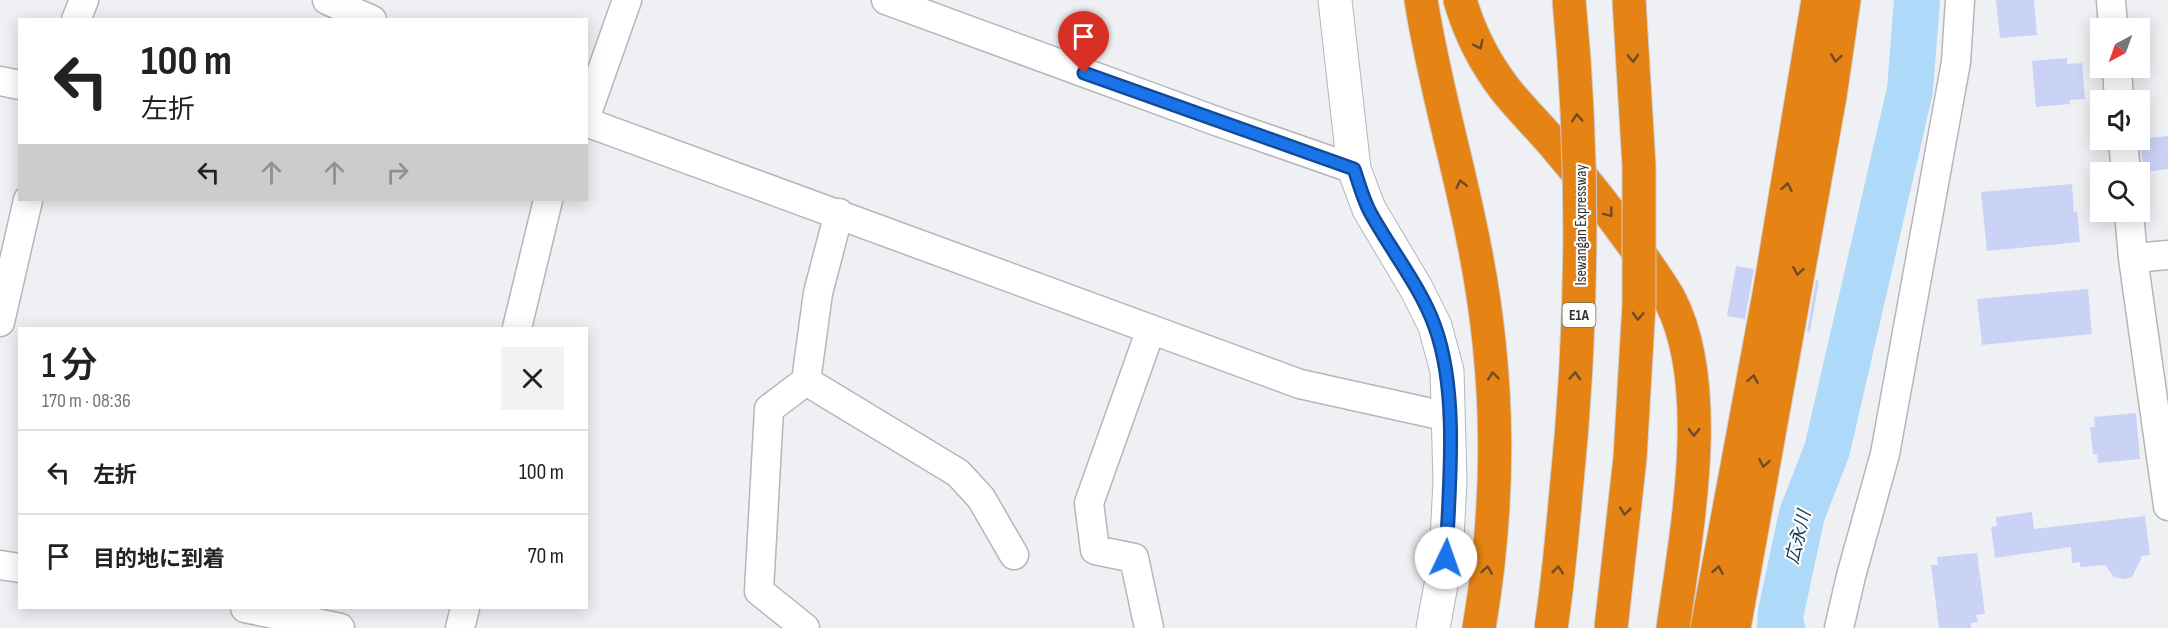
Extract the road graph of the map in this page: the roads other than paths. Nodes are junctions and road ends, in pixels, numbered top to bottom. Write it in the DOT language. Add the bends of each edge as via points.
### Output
graph roads {
  1 [pos="84,0"];
  2 [pos="327,0"];
  3 [pos="627,0"];
  4 [pos="886,0"];
  5 [pos="1335,0"];
  6 [pos="1421,0"];
  7 [pos="1461,0"];
  8 [pos="1569,0"];
  9 [pos="1629,0"];
  10 [pos="1818,0"];
  11 [pos="1844,0"];
  12 [pos="1960,0"];
  13 [pos="2111,0"];
  14 [pos="77,18"];
  15 [pos="368,18"];
  16 [pos="2112,18"];
  17 [pos="0,81"];
  18 [pos="18,85"];
  19 [pos="588,110"];
  20 [pos="588,123"];
  21 [pos="1354,169"];
  22 [pos="28,201"];
  23 [pos="548,201"];
  24 [pos="839,213"];
  25 [pos="2130,222"];
  26 [pos="2168,255"];
  27 [pos="2133,258"];
  28 [pos="0,322"];
  29 [pos="517,327"];
  30 [pos="1152,329"];
  31 [pos="806,381"];
  32 [pos="1449,417"];
  33 [pos="2168,506"];
  34 [pos="1014,555"];
  35 [pos="0,566"];
  36 [pos="18,568"];
  37 [pos="250,609"];
  38 [pos="465,609"];
  39 [pos="340,628"];
  40 [pos="460,628"];
  41 [pos="805,628"];
  42 [pos="1149,628"];
  43 [pos="1433,628"];
  44 [pos="1479,628"];
  45 [pos="1551,628"];
  46 [pos="1611,628"];
  47 [pos="1673,628"];
  48 [pos="1707,628"];
  49 [pos="1734,628"];
  50 [pos="1839,628"];
  1 -- 14 [label="street"];
  2 -- 15 [label="street"];
  3 -- 19 [label="street"];
  4 -- 21 [label="street"];
  5 -- 21 [label="street"];
  44 -- 6 [label="highway, one-way" via="1491,541 1496,441 1494,385 1475,248"];
  7 -- 47 [label="highway, one-way" via="1482,52 1504,88 1614,218 1670,301 1683,332 1694,396 1694,433"];
  45 -- 8 [label="highway, Isewangan Expressway / E1A, one-way, bridge" via="1571,440 1580,294 1580,159"];
  9 -- 46 [label="highway, one-way, bridge" via="1639,166 1639,304 1630,458"];
  48 -- 10 [label="highway, one-way" via="1772,278"];
  11 -- 49 [label="highway, one-way"];
  12 -- 50 [label="street" via="1956,62 1886,453"];
  13 -- 16 [label="street"];
  17 -- 18 [label="street"];
  20 -- 24 [label="street"];
  21 -- 32 [label="street" via="1369,209 1435,326 1447,371"];
  22 -- 28 [label="street"];
  23 -- 29 [label="street"];
  24 -- 30 [label="street"];
  24 -- 31 [label="street" via="818,293"];
  25 -- 27 [label="street"];
  26 -- 27 [label="street"];
  27 -- 33 [label="street"];
  30 -- 32 [label="street" via="1300,384"];
  30 -- 42 [label="street" via="1089,503 1095,550 1134,558"];
  31 -- 34 [label="street" via="958,473 981,498"];
  31 -- 41 [label="street" via="769,409 759,591"];
  32 -- 43 [label="street" via="1446,558"];
  35 -- 36 [label="street"];
  37 -- 39 [label="street"];
  38 -- 40 [label="street"];
}
